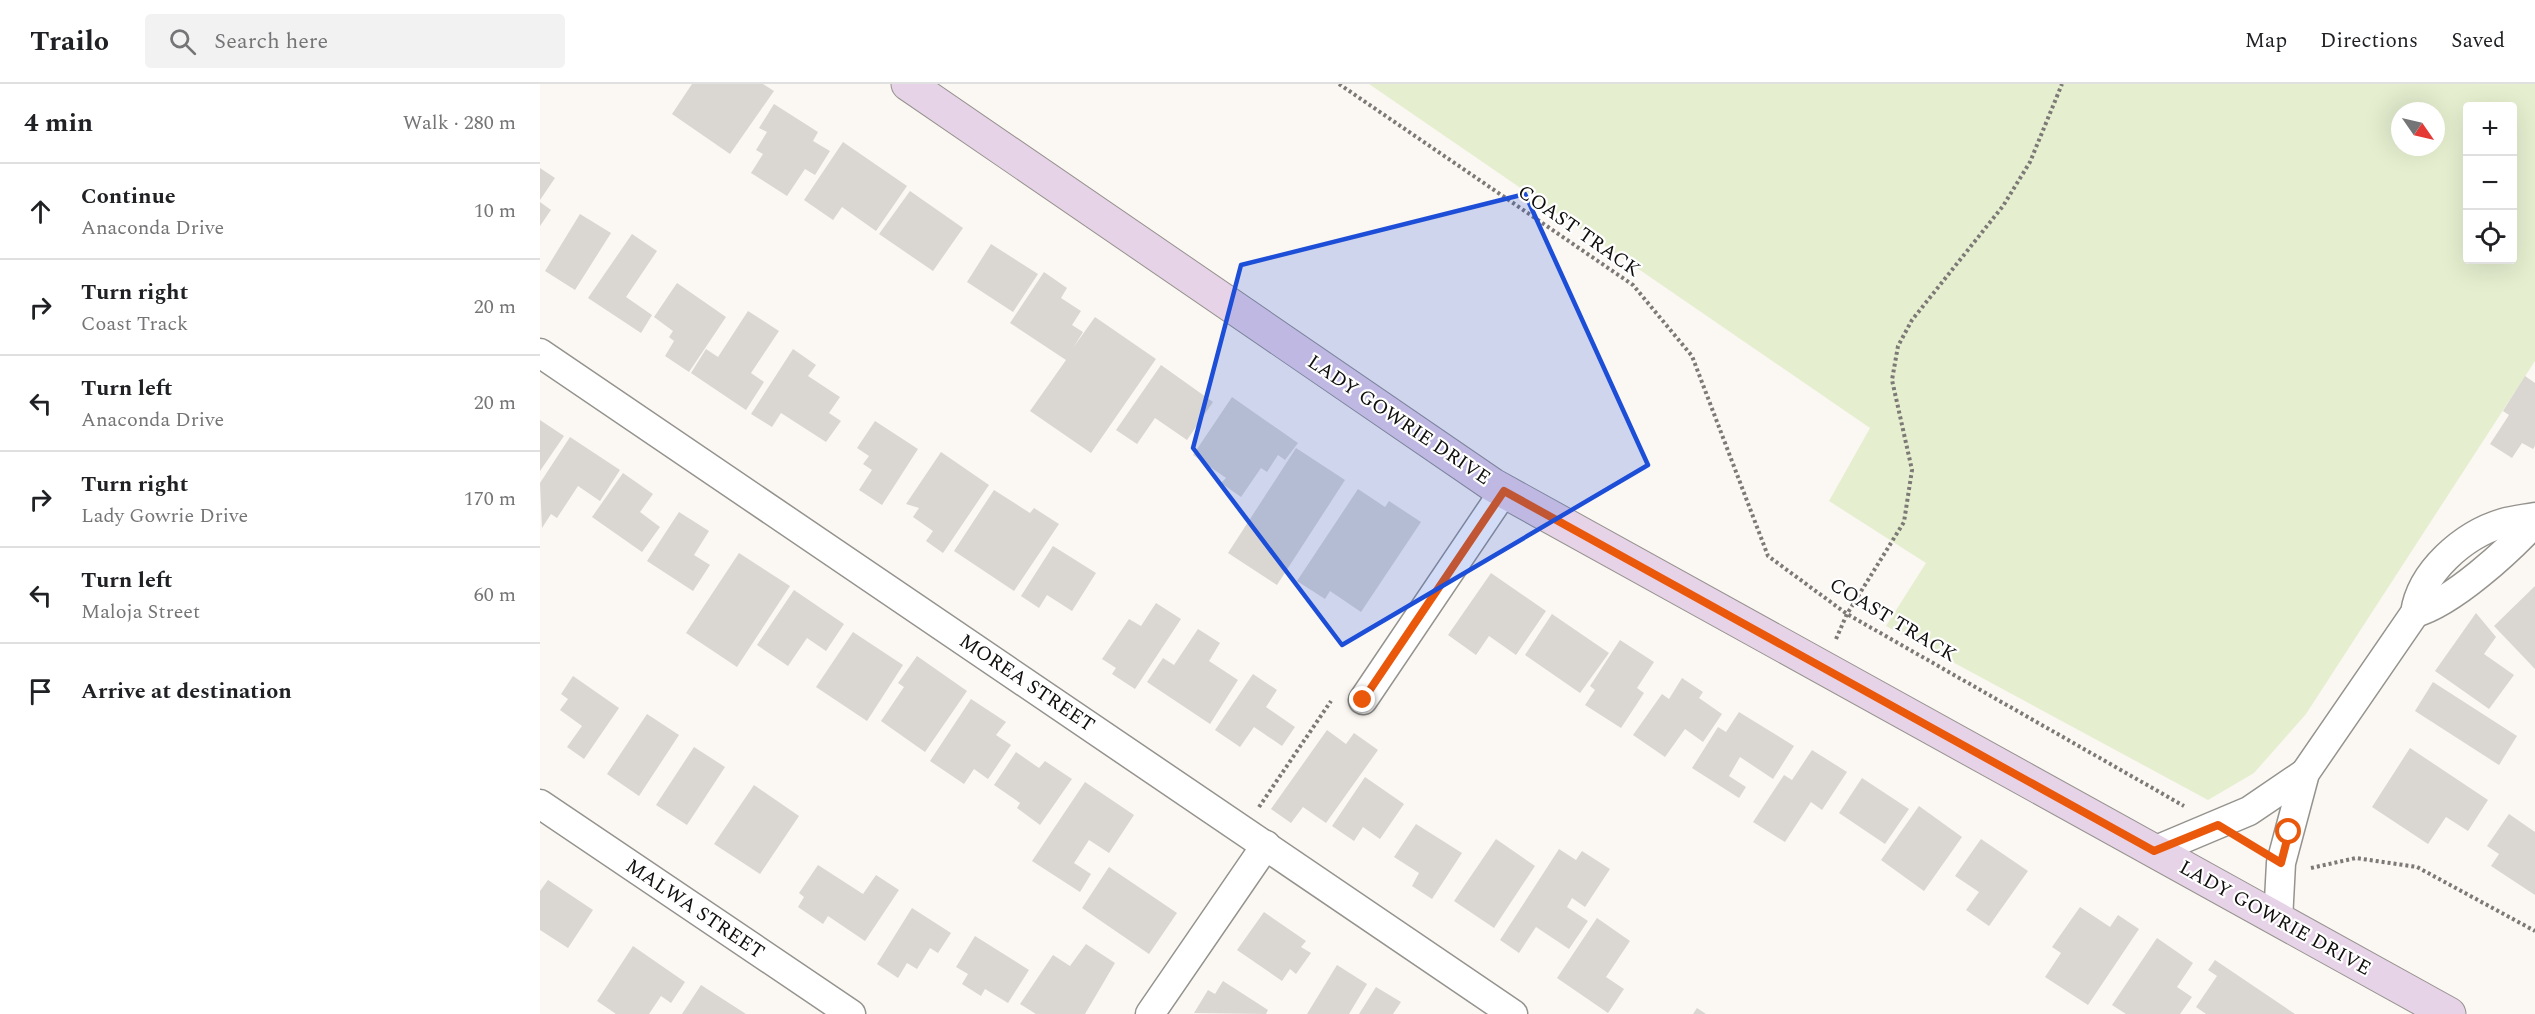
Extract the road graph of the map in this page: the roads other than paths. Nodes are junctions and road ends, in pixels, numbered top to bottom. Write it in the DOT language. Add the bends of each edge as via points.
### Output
graph roads {
  1 [pos="908,84"];
  2 [pos="540,353"];
  3 [pos="1504,491"];
  4 [pos="2535,517"];
  5 [pos="2535,522"];
  6 [pos="2415,613"];
  7 [pos="1363,700"];
  8 [pos="2305,772"];
  9 [pos="540,804"];
  10 [pos="1266,846"];
  11 [pos="2154,851"];
  12 [pos="2278,920"];
  13 [pos="851,1014"];
  14 [pos="1150,1014"];
  15 [pos="1513,1014"];
  16 [pos="2449,1014"];
  1 -- 3 [label="main road, LADY GOWRIE DRIVE"];
  2 -- 10 [label="street, MOREA STREET"];
  3 -- 7 [label="street"];
  3 -- 11 [label="main road, LADY GOWRIE DRIVE"];
  4 -- 6 [label="street" via="2502,524 2448,556 2418,596"];
  5 -- 6 [label="street" via="2514,545 2446,598"];
  6 -- 8 [label="street"];
  8 -- 11 [label="street" via="2249,811"];
  8 -- 12 [label="street" via="2281,863"];
  9 -- 13 [label="street, MALWA STREET"];
  10 -- 14 [label="street"];
  10 -- 15 [label="street, MOREA STREET"];
  11 -- 12 [label="main road, LADY GOWRIE DRIVE"];
  12 -- 16 [label="main road, LADY GOWRIE DRIVE"];
}
